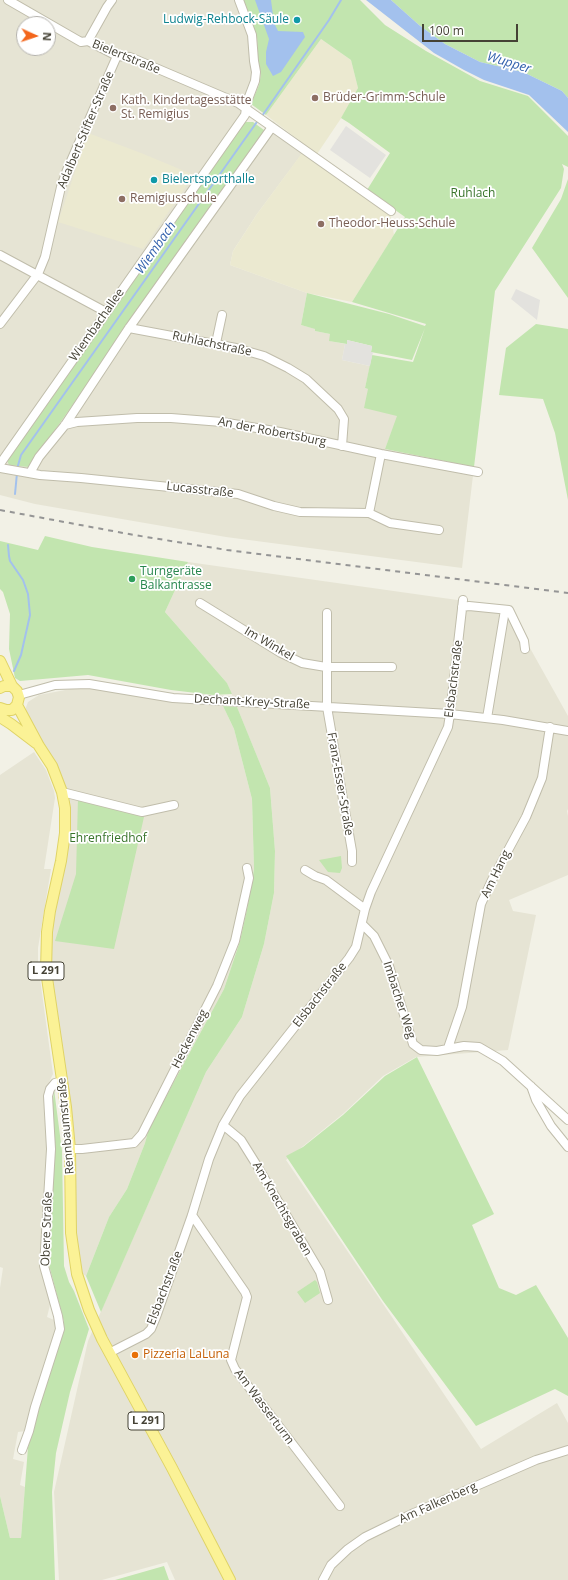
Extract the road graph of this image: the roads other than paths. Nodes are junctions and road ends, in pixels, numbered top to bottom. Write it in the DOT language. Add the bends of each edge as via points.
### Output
graph roads {
  1 [pos="8,0"];
  2 [pos="112,0"];
  3 [pos="239,0"];
  4 [pos="88,41"];
  5 [pos="117,56"];
  6 [pos="247,108"];
  7 [pos="272,127"];
  8 [pos="391,211"];
  9 [pos="0,255"];
  10 [pos="38,274"];
  11 [pos="106,312"];
  12 [pos="222,315"];
  13 [pos="0,324"];
  14 [pos="130,328"];
  15 [pos="216,343"];
  16 [pos="65,425"];
  17 [pos="342,446"];
  18 [pos="381,454"];
  19 [pos="1,467"];
  20 [pos="27,472"];
  21 [pos="478,472"];
  22 [pos="369,513"];
  23 [pos="439,530"];
  24 [pos="200,603"];
  25 [pos="505,610"];
  26 [pos="327,613"];
  27 [pos="525,649"];
  28 [pos="0,661"];
  29 [pos="327,667"];
  30 [pos="392,667"];
  31 [pos="12,686"];
  32 [pos="0,688"];
  33 [pos="18,700"];
  34 [pos="327,707"];
  35 [pos="3,712"];
  36 [pos="450,714"];
  37 [pos="487,718"];
  38 [pos="550,727"];
  39 [pos="568,731"];
  40 [pos="39,746"];
  41 [pos="62,792"];
  42 [pos="174,805"];
  43 [pos="352,862"];
  44 [pos="247,868"];
  45 [pos="305,870"];
  46 [pos="364,909"];
  47 [pos="362,924"];
  48 [pos="448,1048"];
  49 [pos="63,1081"];
  50 [pos="531,1085"];
  51 [pos="568,1120"];
  52 [pos="223,1125"];
  53 [pos="568,1147"];
  54 [pos="70,1149"];
  55 [pos="192,1215"];
  56 [pos="328,1300"];
  57 [pos="109,1353"];
  58 [pos="22,1450"];
  59 [pos="568,1450"];
  60 [pos="340,1506"];
  61 [pos="230,1580"];
  62 [pos="324,1580"];
  1 -- 4 [label="street, Bielertstraße" via="81,42"];
  2 -- 4 [label="street"];
  3 -- 6 [label="street, Wiembachallee" via="254,41 256,77"];
  4 -- 5 [label="street, Bielertstraße"];
  5 -- 6 [label="street, Bielertstraße" via="130,57"];
  5 -- 10 [label="street, Adalbert-Stifter-Straße" via="67,170 45,257"];
  6 -- 7 [label="street"];
  6 -- 11 [label="street, Wiembachallee" via="243,118"];
  7 -- 8 [label="street"];
  7 -- 14 [label="street"];
  9 -- 10 [label="street"];
  10 -- 11 [label="street"];
  10 -- 13 [label="street, Adalbert-Stifter-Straße"];
  11 -- 19 [label="street, Wiembachallee"];
  12 -- 15 [label="street"];
  14 -- 15 [label="street, Ruhlachstraße"];
  14 -- 16 [label="street"];
  15 -- 17 [label="street, Ruhlachstraße" via="264,356 306,379 338,408 344,419"];
  16 -- 17 [label="street, An der Robertsburg" via="137,418 197,420 280,432"];
  16 -- 20 [label="street"];
  17 -- 18 [label="street, An der Robertsburg"];
  18 -- 21 [label="street, An der Robertsburg"];
  18 -- 22 [label="street"];
  19 -- 20 [label="street, Lucasstraße"];
  20 -- 22 [label="street, Lucasstraße" via="238,494 300,512"];
  22 -- 23 [label="street, Lucasstraße" via="390,523"];
  24 -- 29 [label="street, Im Winkel" via="281,653 302,663"];
  25 -- 27 [label="street" via="509,610 524,641"];
  25 -- 36 [label="street, Elsbachstraße" via="463,603"];
  25 -- 37 [label="street"];
  26 -- 29 [label="street, Franz-Esser-Straße"];
  28 -- 31 [label="main road"];
  29 -- 30 [label="street, Im Winkel"];
  29 -- 34 [label="street, Franz-Esser-Straße"];
  31 -- 32 [label="main road"];
  31 -- 33 [label="main road, Rennbaumstraße" via="16,690"];
  33 -- 34 [label="street, Dechant-Krey-Straße" via="55,685 89,684 173,698"];
  33 -- 35 [label="main road" via="15,708"];
  33 -- 40 [label="main road, Rennbaumstraße / L 291"];
  34 -- 36 [label="street, Dechant-Krey-Straße"];
  34 -- 43 [label="street, Franz-Esser-Straße"];
  35 -- 40 [label="main road, Rennbaumstraße / L 291" via="15,716"];
  36 -- 37 [label="street, Dechant-Krey-Straße"];
  36 -- 46 [label="street, Elsbachstraße" via="448,727"];
  37 -- 38 [label="street, Dechant-Krey-Straße"];
  38 -- 39 [label="street, Dechant-Krey-Straße"];
  38 -- 48 [label="street, Am Hang" via="542,778 526,816 481,904 462,1007"];
  40 -- 41 [label="main road, Rennbaumstraße / L 291" via="52,766"];
  41 -- 42 [label="street" via="142,812"];
  41 -- 49 [label="main road, Rennbaumstraße / L 291" via="65,833 50,911 46,971"];
  44 -- 54 [label="street, Heckenweg" via="249,878 235,941 218,986 142,1134 134,1142"];
  45 -- 46 [label="street" via="326,880"];
  46 -- 47 [label="street, Elsbachstraße"];
  47 -- 48 [label="street, Imbacher Weg" via="374,936 389,966 413,1044 421,1050 438,1051"];
  47 -- 52 [label="street, Elsbachstraße" via="356,947 349,958 240,1096"];
  48 -- 50 [label="street, Imbacher Weg" via="479,1047 503,1061"];
  49 -- 54 [label="main road, Rennbaumstraße / L 291"];
  49 -- 58 [label="street, Obere Straße" via="55,1083 48,1096 51,1149 44,1266 60,1329"];
  50 -- 51 [label="street, Imbacher Weg"];
  50 -- 53 [label="street" via="539,1107"];
  52 -- 55 [label="street, Elsbachstraße" via="209,1159"];
  52 -- 56 [label="street, Am Knechtsgraben" via="241,1140 256,1164 320,1272"];
  54 -- 57 [label="main road, Rennbaumstraße / L 291" via="71,1233 76,1271 89,1310"];
  55 -- 57 [label="street, Elsbachstraße" via="151,1329"];
  55 -- 60 [label="street, Am Wasserturm" via="245,1292 231,1360 235,1369"];
  57 -- 61 [label="main road, Rennbaumstraße / L 291"];
  59 -- 62 [label="street, Am Falkenberg" via="536,1460 365,1536 331,1565"];
}
